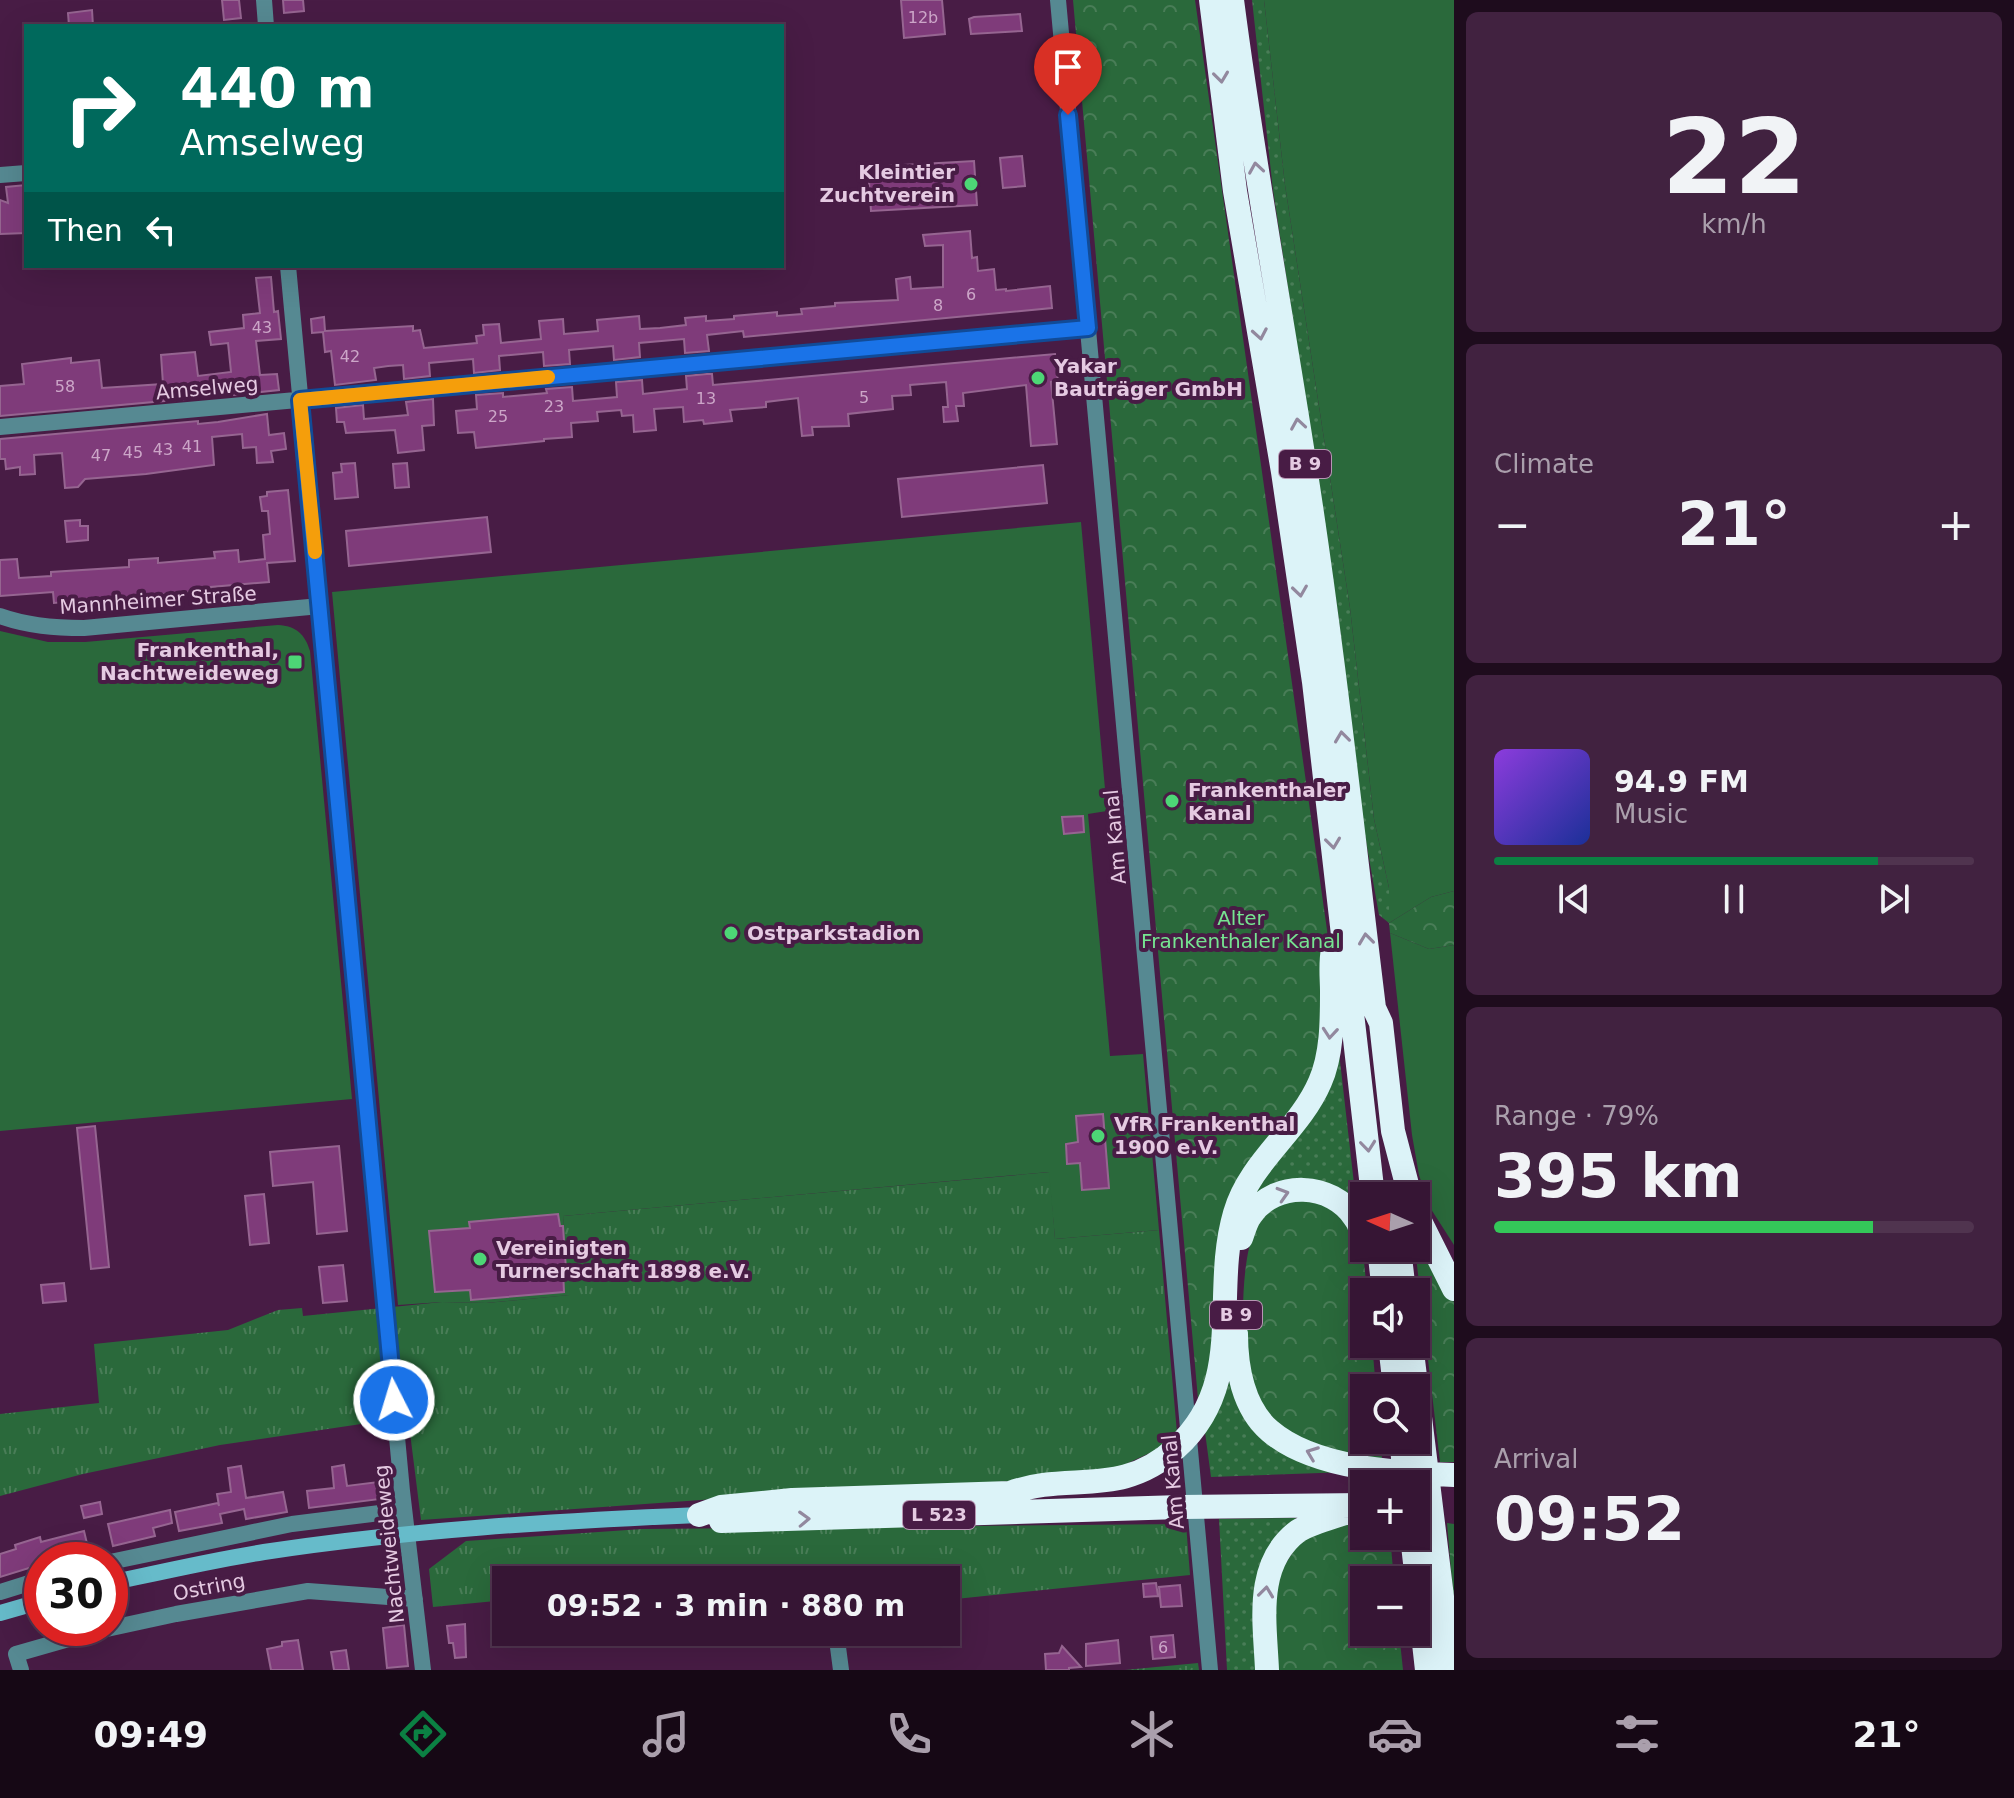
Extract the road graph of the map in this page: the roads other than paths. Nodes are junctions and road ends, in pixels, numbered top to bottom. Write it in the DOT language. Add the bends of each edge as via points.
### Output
graph roads {
  1 [pos="264,0"];
  2 [pos="1058,0"];
  3 [pos="1211,0"];
  4 [pos="1232,0"];
  5 [pos="266,24"];
  6 [pos="24,173"];
  7 [pos="0,175"];
  8 [pos="288,268"];
  9 [pos="1088,328"];
  10 [pos="300,400"];
  11 [pos="0,427"];
  12 [pos="320,606"];
  13 [pos="0,616"];
  14 [pos="1343,930"];
  15 [pos="1374,1008"];
  16 [pos="1371,1182"];
  17 [pos="1390,1182"];
  18 [pos="1406,1182"];
  19 [pos="1350,1212"];
  20 [pos="1430,1241"];
  21 [pos="1454,1289"];
  22 [pos="1412,1358"];
  23 [pos="1370,1470"];
  24 [pos="1430,1484"];
  25 [pos="1430,1487"];
  26 [pos="1450,1488"];
  27 [pos="1350,1489"];
  28 [pos="1010,1493"];
  29 [pos="1430,1497"];
  30 [pos="1209,1499"];
  31 [pos="1180,1500"];
  32 [pos="1350,1505"];
  33 [pos="404,1510"];
  34 [pos="1350,1511"];
  35 [pos="699,1515"];
  36 [pos="407,1534"];
  37 [pos="1415,1550"];
  38 [pos="128,1558"];
  39 [pos="128,1579"];
  40 [pos="24,1585"];
  41 [pos="0,1592"];
  42 [pos="415,1599"];
  43 [pos="24,1606"];
  44 [pos="0,1613"];
  45 [pos="838,1646"];
  46 [pos="18,1662"];
  47 [pos="1445,1669"];
  48 [pos="423,1670"];
  49 [pos="841,1670"];
  50 [pos="1210,1670"];
  51 [pos="1267,1670"];
  1 -- 5 [label="street"];
  2 -- 9 [label="street, Am Kanal"];
  3 -- 14 [label="highway, B 9, one-way" via="1235,191 1314,682"];
  15 -- 4 [label="highway, B 9, one-way" via="1306,469"];
  6 -- 7 [label="street"];
  8 -- 10 [label="street, Nachtweideweg"];
  9 -- 10 [label="street, Amselweg"];
  9 -- 50 [label="street, Am Kanal"];
  10 -- 11 [label="street, Amselweg"];
  10 -- 12 [label="street, Nachtweideweg"];
  12 -- 13 [label="street, Mannheimer Straße" via="84,628 52,628"];
  12 -- 33 [label="street, Nachtweideweg"];
  14 -- 16 [label="highway, B 9, one-way"];
  14 -- 28 [label="highway, L 523, one-way" via="1332,952 1330,1041 1322,1079 1306,1111 1259,1165 1235,1214 1226,1264 1224,1353 1218,1385 1201,1419 1175,1449 1136,1474"];
  15 -- 17 [label="highway, B 9" via="1371,1025"];
  15 -- 18 [label="highway, B 9" via="1381,1023 1393,1131"];
  23 -- 19 [label="highway, B 9, one-way" via="1323,1458 1269,1431 1244,1390 1236,1356 1236,1267 1249,1216 1279,1192 1298,1189 1339,1200"];
  20 -- 21 [label="highway"];
  22 -- 47 [label="highway"];
  24 -- 26 [label="highway, B 9"];
  25 -- 26 [label="highway"];
  26 -- 29 [label="highway"];
  27 -- 30 [label="highway, L 523"];
  28 -- 31 [label="highway, L 523" via="1027,1498"];
  28 -- 35 [label="highway, L 523" via="792,1500 721,1507"];
  30 -- 31 [label="highway, L 523"];
  30 -- 32 [label="highway, L 523"];
  35 -- 31 [label="highway, L 523, one-way" via="722,1522"];
  33 -- 36 [label="street, Nachtweideweg"];
  33 -- 38 [label="street" via="292,1524"];
  51 -- 34 [label="highway, one-way" via="1264,1604 1279,1550 1300,1530"];
  35 -- 36 [label="main road, L 523"];
  36 -- 39 [label="main road, Ostring / L 523" via="263,1552"];
  36 -- 42 [label="street, Nachtweideweg"];
  37 -- 47 [label="highway"];
  40 -- 41 [label="street"];
  42 -- 46 [label="street, Ostring" via="308,1591 244,1600 93,1632"];
  42 -- 48 [label="street, Nachtweideweg"];
  43 -- 44 [label="main road"];
  45 -- 49 [label="street"];
}
